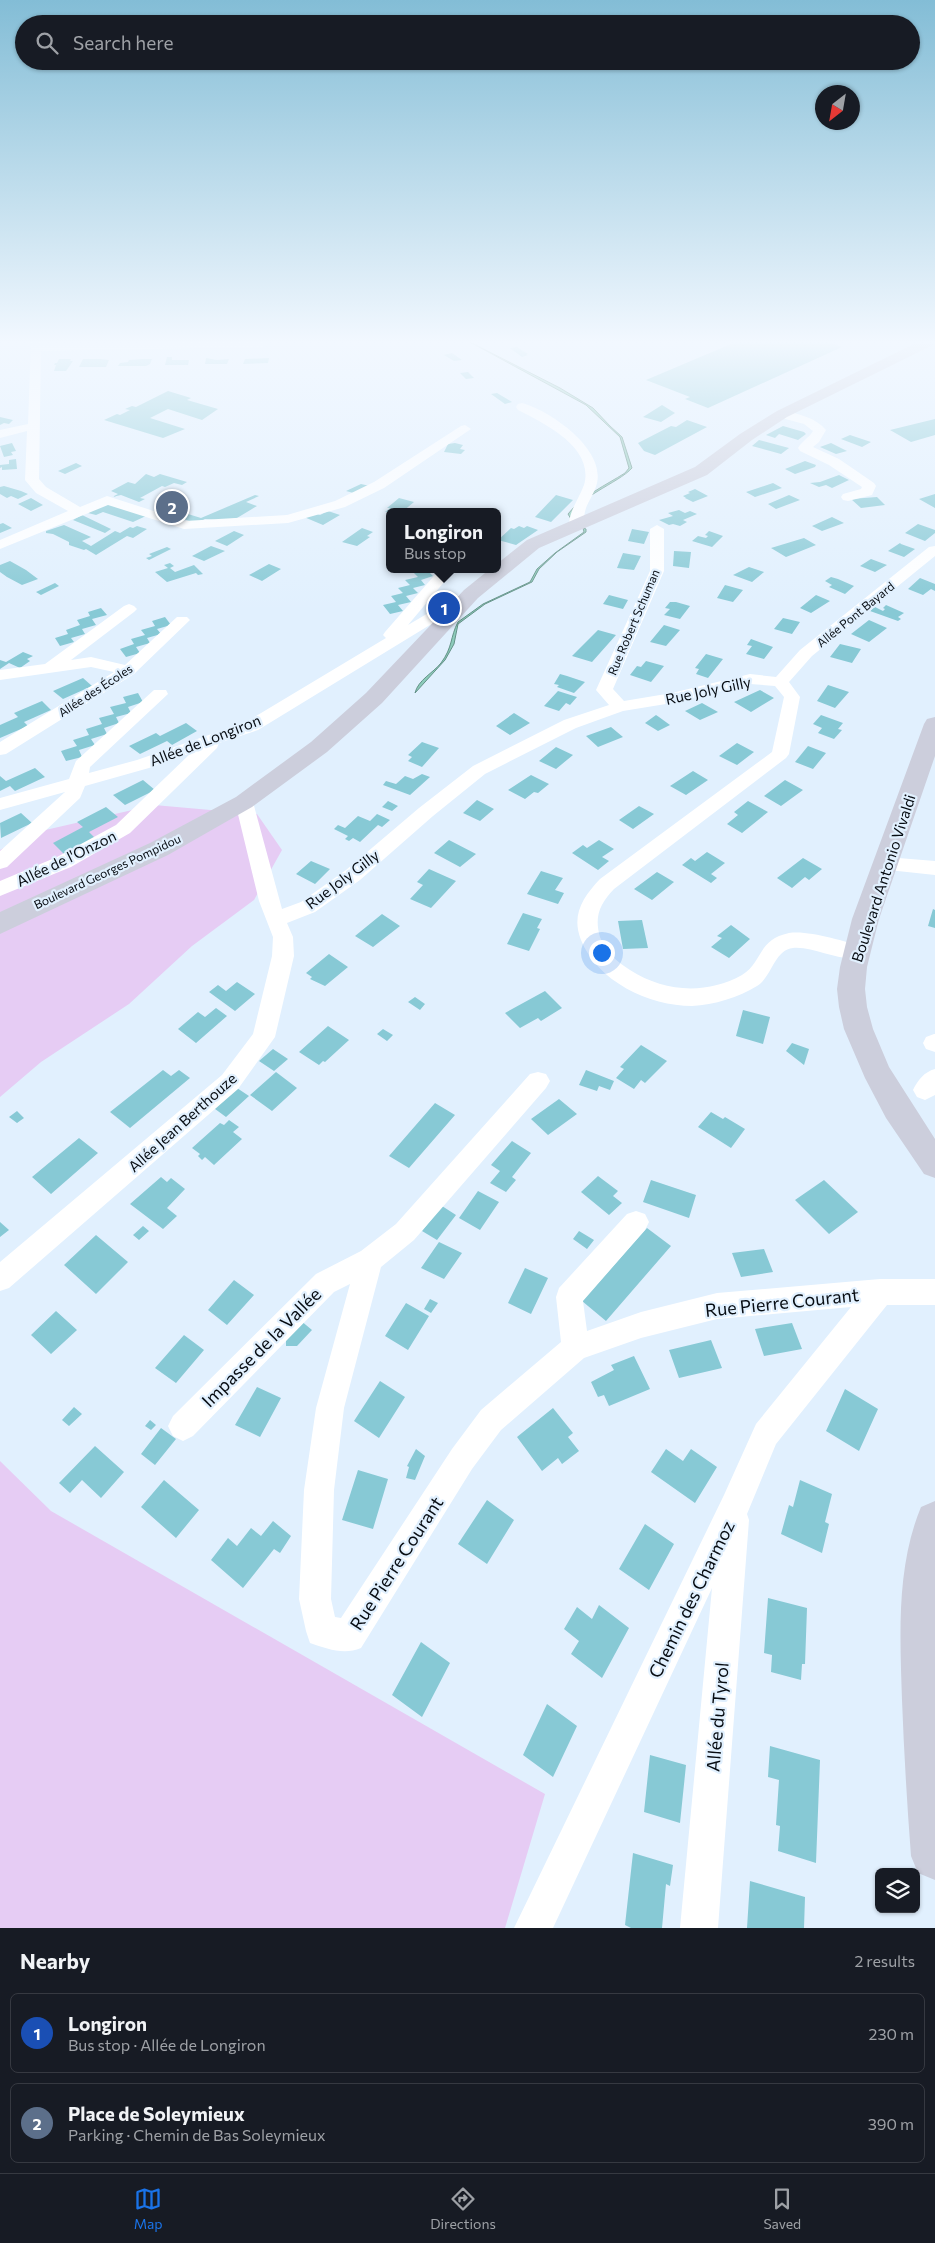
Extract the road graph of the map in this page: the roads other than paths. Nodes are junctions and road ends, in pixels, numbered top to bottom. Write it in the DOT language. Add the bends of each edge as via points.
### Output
graph roads {
  1 [pos="13,431"];
  2 [pos="34,431"];
  3 [pos="463,431"];
  4 [pos="563,431"];
  5 [pos="755,431"];
  6 [pos="819,431"];
  7 [pos="0,434"];
  8 [pos="848,497"];
  9 [pos="79,512"];
  10 [pos="576,524"];
  11 [pos="657,529"];
  12 [pos="0,545"];
  13 [pos="934,550"];
  14 [pos="501,570"];
  15 [pos="445,573"];
  16 [pos="497,573"];
  17 [pos="471,594"];
  18 [pos="129,609"];
  19 [pos="182,620"];
  20 [pos="380,649"];
  21 [pos="48,668"];
  22 [pos="128,671"];
  23 [pos="0,676"];
  24 [pos="780,682"];
  25 [pos="160,694"];
  26 [pos="620,707"];
  27 [pos="935,724"];
  28 [pos="216,738"];
  29 [pos="0,750"];
  30 [pos="78,781"];
  31 [pos="244,802"];
  32 [pos="0,804"];
  33 [pos="0,862"];
  34 [pos="886,864"];
  35 [pos="935,868"];
  36 [pos="0,890"];
  37 [pos="275,919"];
  38 [pos="0,924"];
  39 [pos="856,952"];
  40 [pos="538,1081"];
  41 [pos="935,1164"];
  42 [pos="636,1222"];
  43 [pos="370,1260"];
  44 [pos="0,1279"];
  45 [pos="880,1292"];
  46 [pos="935,1292"];
  47 [pos="575,1348"];
  48 [pos="183,1426"];
  49 [pos="735,1506"];
  50 [pos="935,1521"];
  51 [pos="928,1661"];
  52 [pos="935,1856"];
  53 [pos="534,1928"];
  54 [pos="699,1928"];
  1 -- 7 [label="street"];
  2 -- 9 [label="street" via="32,480 41,490"];
  3 -- 9 [label="street" via="379,485 340,504 288,520 184,525 108,500"];
  4 -- 10 [label="street" via="577,442 589,458 591,483 576,515"];
  5 -- 10 [label="main road, Boulevard Georges Pompidou" via="701,470"];
  6 -- 8 [label="street" via="804,448 834,462 869,486 867,492"];
  9 -- 12 [label="street"];
  10 -- 14 [label="main road, Boulevard Georges Pompidou" via="533,544"];
  11 -- 26 [label="street, Rue Robert Schuman" via="657,571 604,690"];
  13 -- 24 [label="street, Allée Pont Bayard" via="806,653"];
  15 -- 20 [label="street"];
  16 -- 17 [label="main road, Boulevard Georges Pompidou"];
  17 -- 20 [label="street, Allée de Longiron"];
  17 -- 31 [label="main road, Boulevard Georges Pompidou" via="374,698 319,747"];
  18 -- 21 [label="street"];
  19 -- 22 [label="street, Allée des Écoles"];
  20 -- 28 [label="street, Allée de Longiron" via="252,726"];
  21 -- 22 [label="street" via="91,662"];
  21 -- 23 [label="street"];
  22 -- 29 [label="street, Allée des Écoles"];
  24 -- 26 [label="street, Rue Joly Gilly" via="750,679"];
  24 -- 39 [label="street" via="792,697 780,754 607,884 590,901 586,921 591,942 609,968 639,986 684,997 718,994 752,980 775,946 790,940"];
  25 -- 30 [label="street, Allée de l'Onzon" via="82,765"];
  26 -- 37 [label="street, Rue Joly Gilly" via="570,724 479,770 353,875 308,907"];
  27 -- 34 [label="main road, Boulevard Antonio Vivaldi"];
  28 -- 30 [label="street, Allée de Longiron" via="143,764"];
  28 -- 36 [label="street, Allée de l'Onzon" via="123,830 64,862"];
  30 -- 32 [label="street, Allée de Longiron"];
  30 -- 33 [label="street, Allée de l'Onzon" via="74,794"];
  31 -- 37 [label="street"];
  31 -- 38 [label="main road, Boulevard Georges Pompidou" via="159,849"];
  34 -- 35 [label="street"];
  34 -- 39 [label="main road, Boulevard Antonio Vivaldi"];
  37 -- 44 [label="street, Allée Jean Berthouze" via="284,937 283,956 264,1037 230,1082"];
  39 -- 41 [label="main road, Boulevard Antonio Vivaldi" via="852,970 852,1005 862,1041 904,1121"];
  40 -- 43 [label="street" via="405,1232"];
  42 -- 47 [label="street" via="569,1297"];
  43 -- 47 [label="street, Rue Pierre Courant" via="330,1408 319,1490 315,1600 322,1631 349,1636 462,1459 491,1420"];
  43 -- 48 [label="street, Impasse de la Vallée" via="324,1284"];
  45 -- 46 [label="street, Rue Pierre Courant"];
  45 -- 47 [label="street, Rue Pierre Courant" via="717,1306 641,1325"];
  45 -- 49 [label="street, Chemin des Charmoz" via="766,1434"];
  49 -- 53 [label="street, Chemin des Charmoz"];
  49 -- 54 [label="street, Allée du Tyrol"];
  50 -- 51 [label="main road" via="921,1593"];
  51 -- 52 [label="main road" via="927,1773"];
}
